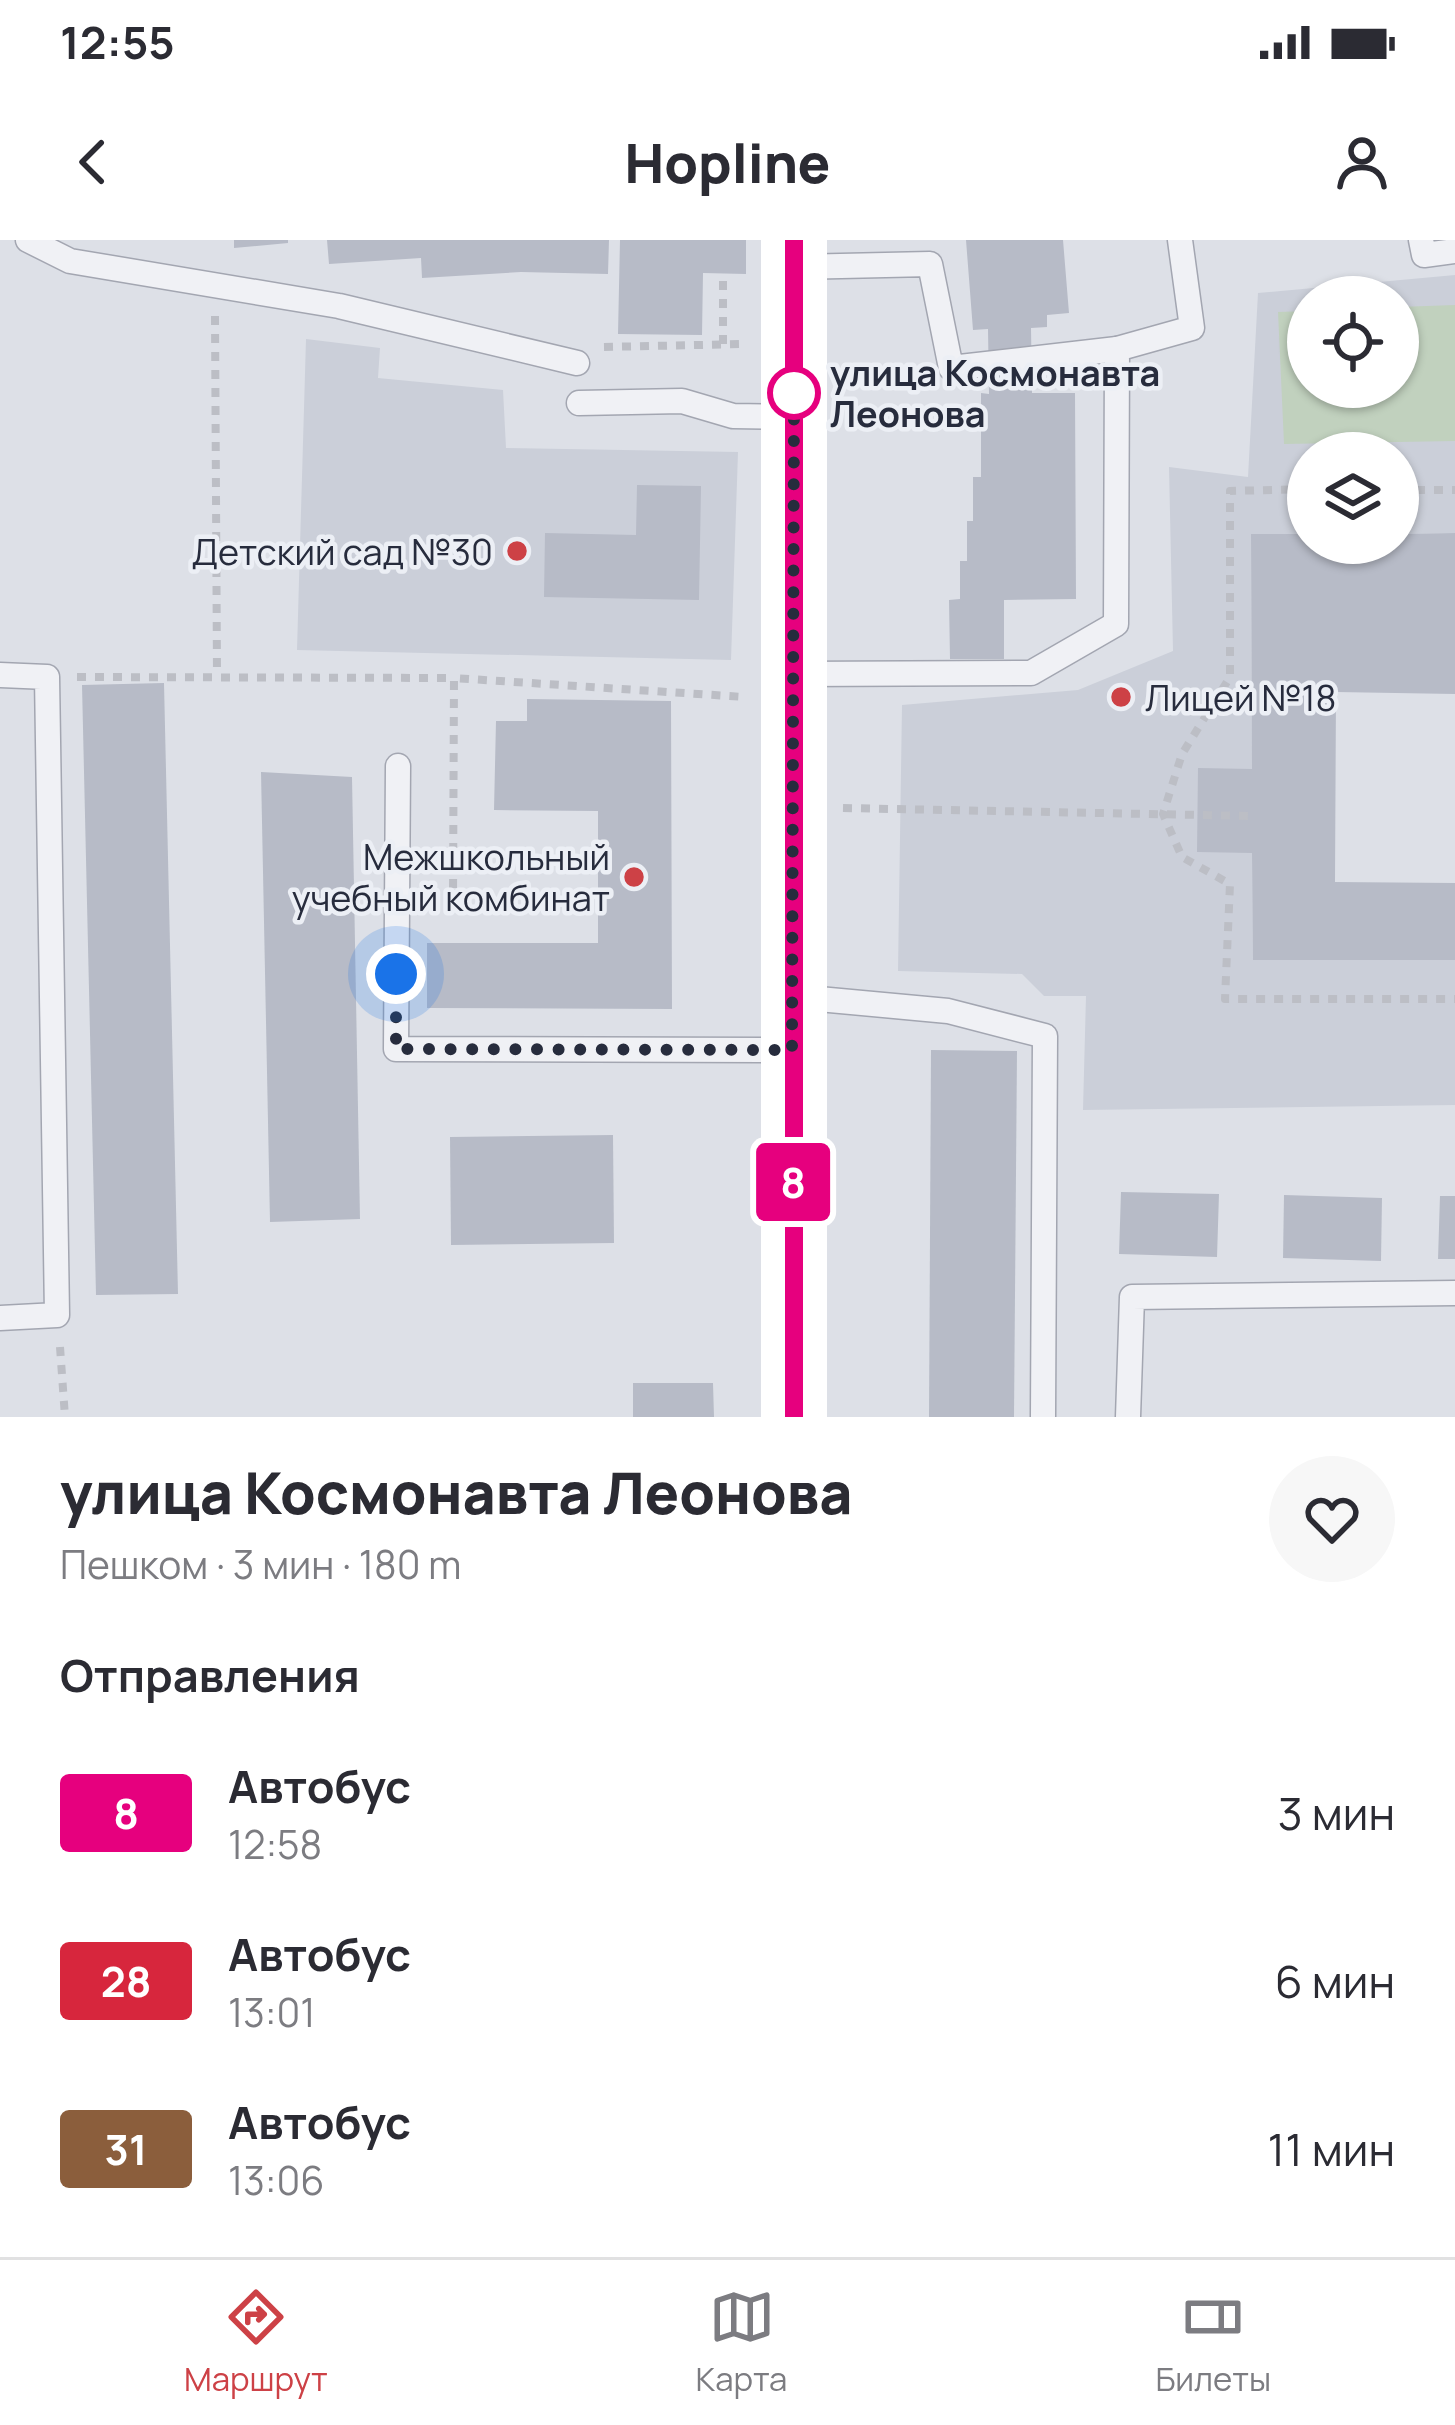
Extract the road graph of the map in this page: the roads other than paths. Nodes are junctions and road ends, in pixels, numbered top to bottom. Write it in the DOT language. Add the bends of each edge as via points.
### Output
graph roads {
  1 [pos="28,240"];
  2 [pos="1180,240"];
  3 [pos="1421,240"];
  4 [pos="1455,250"];
  5 [pos="794,254"];
  6 [pos="1117,349"];
  7 [pos="577,363"];
  8 [pos="579,404"];
  9 [pos="794,417"];
  10 [pos="0,675"];
  11 [pos="770,685"];
  12 [pos="398,766"];
  13 [pos="793,1023"];
  14 [pos="1455,1293"];
  15 [pos="0,1318"];
  16 [pos="794,1417"];
  17 [pos="1043,1417"];
  18 [pos="1128,1417"];
  1 -- 7 [label="lane" via="70,261 339,306"];
  2 -- 6 [label="lane" via="1192,328"];
  3 -- 4 [label="lane" via="1424,255"];
  5 -- 6 [label="lane" via="930,264 951,368"];
  5 -- 9 [label="main road"];
  6 -- 11 [label="lane" via="1116,624 1031,674"];
  8 -- 9 [label="lane" via="682,401 733,416"];
  9 -- 11 [label="main road"];
  10 -- 15 [label="lane" via="47,677 57,1315"];
  11 -- 13 [label="main road"];
  12 -- 13 [label="lane" via="396,1049"];
  13 -- 16 [label="main road"];
  13 -- 17 [label="lane" via="948,1011 1045,1036"];
  14 -- 18 [label="lane" via="1132,1298"];
}
